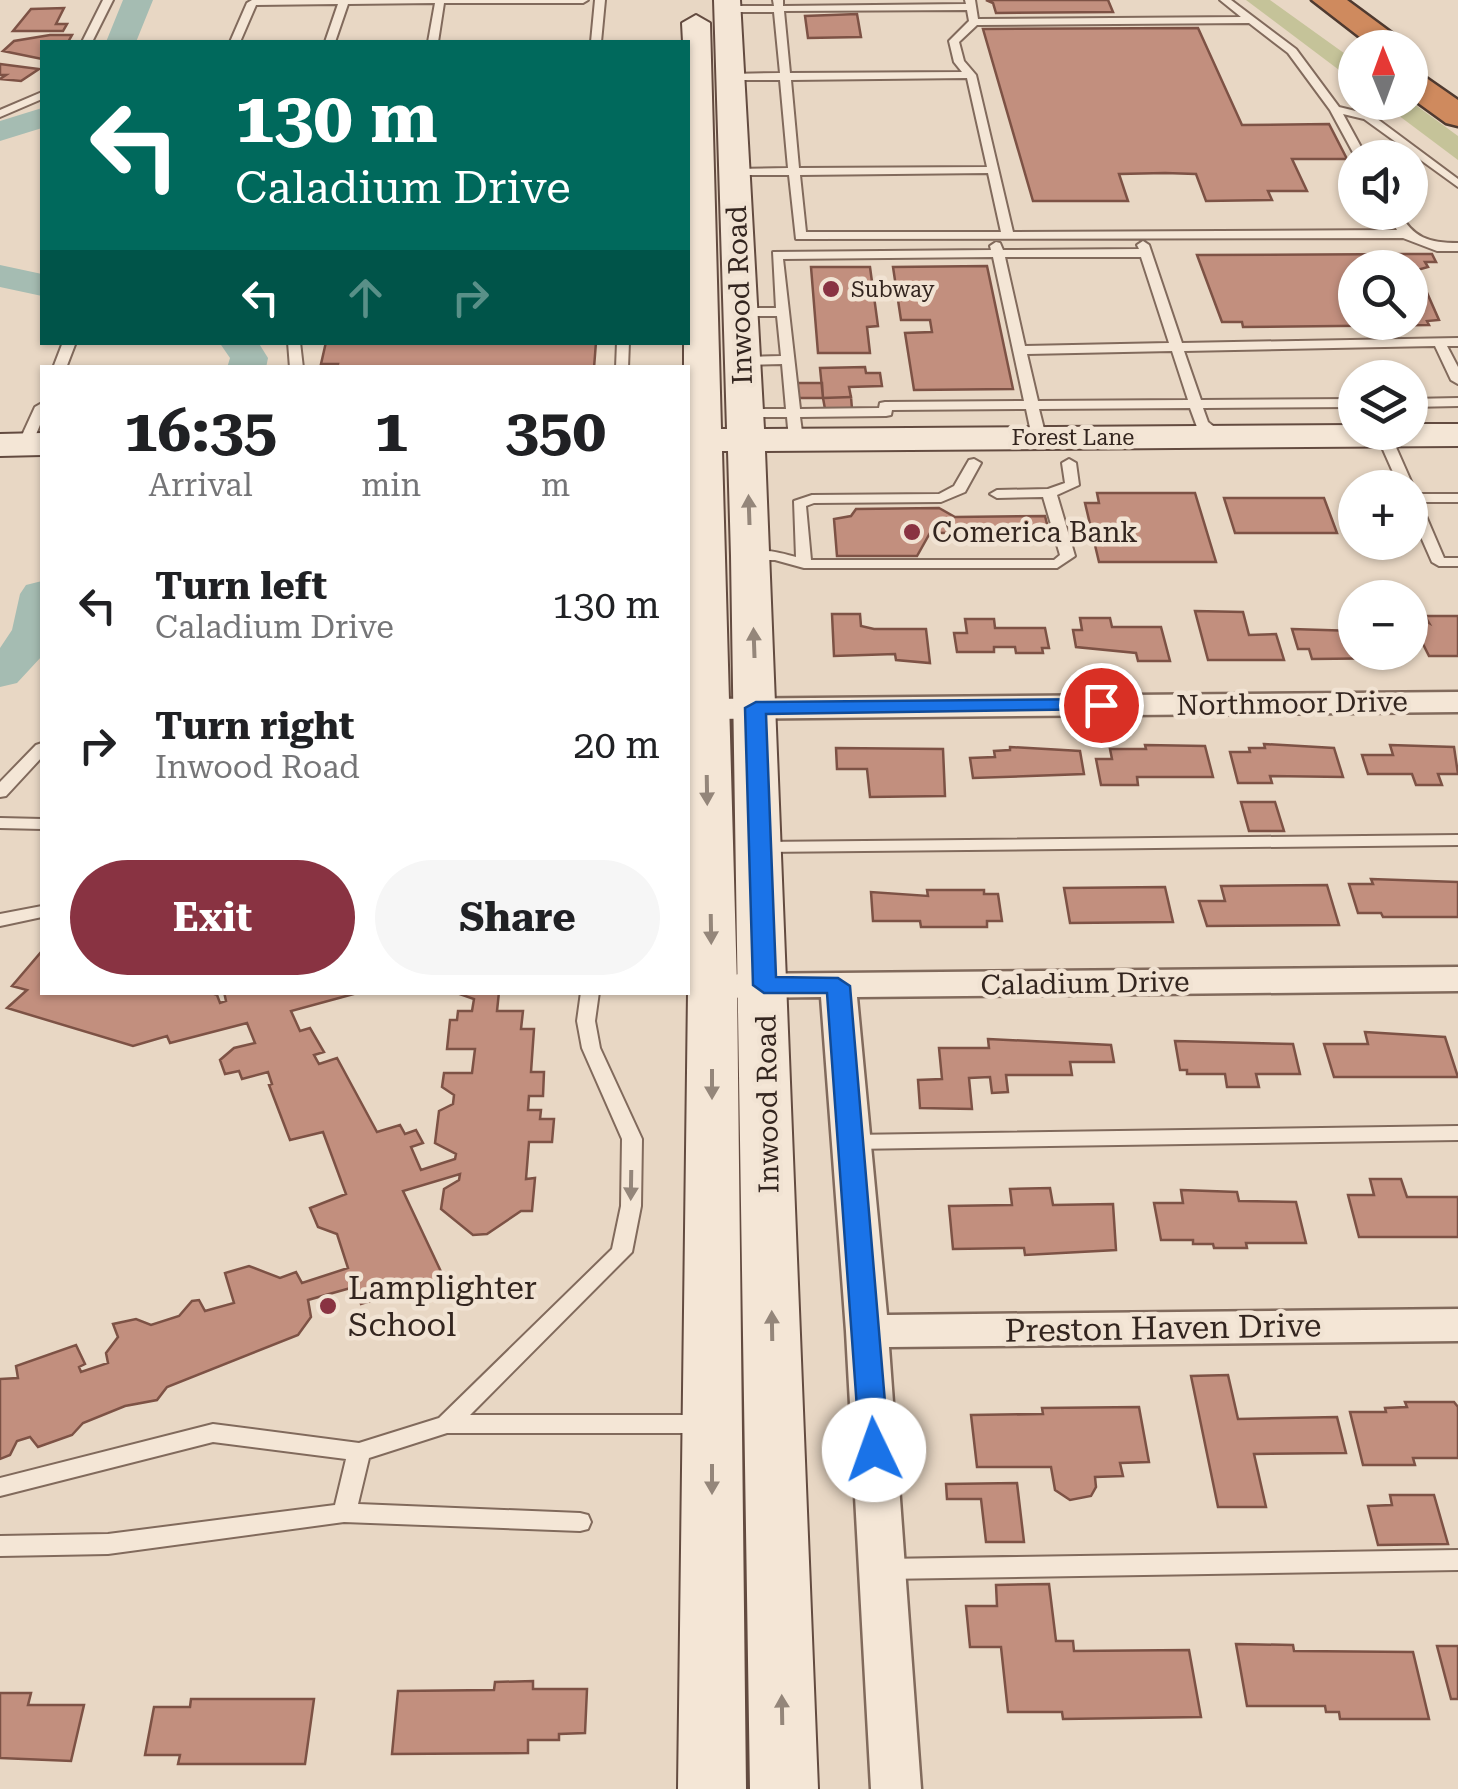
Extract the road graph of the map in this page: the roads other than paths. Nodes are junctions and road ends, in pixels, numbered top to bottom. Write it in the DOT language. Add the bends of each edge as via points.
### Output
graph roads {
  1 [pos="108,0"];
  2 [pos="440,0"];
  3 [pos="582,0"];
  4 [pos="600,0"];
  5 [pos="696,0"];
  6 [pos="1224,0"];
  7 [pos="1294,0"];
  8 [pos="1328,0"];
  9 [pos="344,1"];
  10 [pos="727,4"];
  11 [pos="778,4"];
  12 [pos="971,4"];
  13 [pos="1250,20"];
  14 [pos="974,22"];
  15 [pos="1370,30"];
  16 [pos="1338,31"];
  17 [pos="87,40"];
  18 [pos="236,40"];
  19 [pos="331,40"];
  20 [pos="433,40"];
  21 [pos="596,40"];
  22 [pos="1428,69"];
  23 [pos="971,75"];
  24 [pos="691,76"];
  25 [pos="785,76"];
  26 [pos="730,77"];
  27 [pos="1458,90"];
  28 [pos="1428,95"];
  29 [pos="40,96"];
  30 [pos="1335,109"];
  31 [pos="0,114"];
  32 [pos="1458,116"];
  33 [pos="1352,140"];
  34 [pos="992,170"];
  35 [pos="692,172"];
  36 [pos="734,172"];
  37 [pos="794,172"];
  38 [pos="1458,184"];
  39 [pos="1403,230"];
  40 [pos="1405,234"];
  41 [pos="993,235"];
  42 [pos="1008,235"];
  43 [pos="1140,235"];
  44 [pos="1458,247"];
  45 [pos="1145,253"];
  46 [pos="998,254"];
  47 [pos="777,255"];
  48 [pos="738,256"];
  49 [pos="699,312"];
  50 [pos="740,312"];
  51 [pos="782,312"];
  52 [pos="1439,342"];
  53 [pos="1458,342"];
  54 [pos="1176,347"];
  55 [pos="1019,350"];
  56 [pos="742,360"];
  57 [pos="788,360"];
  58 [pos="1454,363"];
  59 [pos="1458,380"];
  60 [pos="1458,402"];
  61 [pos="1338,403"];
  62 [pos="1428,403"];
  63 [pos="1196,404"];
  64 [pos="40,412"];
  65 [pos="1036,421"];
  66 [pos="794,426"];
  67 [pos="1458,435"];
  68 [pos="1106,437"];
  69 [pos="746,439"];
  70 [pos="1224,449"];
  71 [pos="694,453"];
  72 [pos="22,455"];
  73 [pos="1458,460"];
  74 [pos="974,463"];
  75 [pos="1362,470"];
  76 [pos="1409,470"];
  77 [pos="1422,470"];
  78 [pos="1059,478"];
  79 [pos="1428,486"];
  80 [pos="997,494"];
  81 [pos="1458,498"];
  82 [pos="1428,537"];
  83 [pos="751,556"];
  84 [pos="1458,562"];
  85 [pos="804,564"];
  86 [pos="1458,702"];
  87 [pos="756,708"];
  88 [pos="706,709"];
  89 [pos="40,750"];
  90 [pos="0,792"];
  91 [pos="0,823"];
  92 [pos="40,824"];
  93 [pos="1458,840"];
  94 [pos="760,848"];
  95 [pos="40,912"];
  96 [pos="0,920"];
  97 [pos="1458,979"];
  98 [pos="738,986"];
  99 [pos="838,986"];
  100 [pos="590,995"];
  101 [pos="1458,1133"];
  102 [pos="852,1142"];
  103 [pos="1458,1325"];
  104 [pos="868,1332"];
  105 [pos="774,1423"];
  106 [pos="447,1424"];
  107 [pos="712,1424"];
  108 [pos="359,1452"];
  109 [pos="0,1487"];
  110 [pos="344,1513"];
  111 [pos="580,1522"];
  112 [pos="0,1546"];
  113 [pos="1458,1560"];
  114 [pos="881,1568"];
  115 [pos="712,1789"];
  116 [pos="784,1789"];
  117 [pos="896,1789"];
  1 -- 17 [label="lane"];
  2 -- 3 [label="lane"];
  2 -- 9 [label="lane"];
  2 -- 20 [label="lane"];
  4 -- 21 [label="lane"];
  5 -- 24 [label="main road, Inwood Road"];
  6 -- 13 [label="lane"];
  7 -- 16 [label="highway"];
  8 -- 15 [label="highway"];
  9 -- 18 [label="lane" via="252,4"];
  9 -- 19 [label="lane"];
  10 -- 11 [label="lane"];
  10 -- 26 [label="main road, Inwood Road"];
  11 -- 12 [label="lane"];
  11 -- 25 [label="lane"];
  12 -- 14 [label="lane"];
  13 -- 14 [label="lane"];
  13 -- 30 [label="lane" via="1292,51"];
  14 -- 23 [label="lane" via="954,40 959,62"];
  22 -- 27 [label="highway"];
  23 -- 25 [label="lane"];
  23 -- 34 [label="lane"];
  24 -- 26 [label="main road"];
  24 -- 35 [label="main road, Inwood Road"];
  25 -- 26 [label="lane"];
  25 -- 37 [label="lane"];
  26 -- 36 [label="main road, Inwood Road"];
  28 -- 32 [label="highway"];
  29 -- 31 [label="lane"];
  30 -- 33 [label="lane"];
  30 -- 38 [label="lane" via="1368,116"];
  34 -- 37 [label="lane"];
  34 -- 42 [label="lane"];
  35 -- 36 [label="main road"];
  35 -- 49 [label="main road, Inwood Road"];
  36 -- 37 [label="lane"];
  36 -- 48 [label="main road, Inwood Road"];
  37 -- 41 [label="lane" via="800,236"];
  39 -- 40 [label="lane"];
  40 -- 43 [label="lane"];
  40 -- 44 [label="lane"];
  41 -- 42 [label="lane"];
  41 -- 46 [label="lane"];
  42 -- 43 [label="lane"];
  43 -- 45 [label="lane"];
  45 -- 46 [label="lane"];
  45 -- 54 [label="lane"];
  46 -- 47 [label="lane"];
  46 -- 55 [label="lane"];
  47 -- 48 [label="lane"];
  47 -- 51 [label="lane"];
  48 -- 50 [label="main road, Inwood Road"];
  49 -- 50 [label="main road"];
  49 -- 71 [label="main road, Inwood Road"];
  50 -- 51 [label="lane"];
  50 -- 56 [label="main road, Inwood Road"];
  51 -- 57 [label="lane"];
  52 -- 53 [label="lane"];
  52 -- 54 [label="lane"];
  52 -- 58 [label="lane"];
  54 -- 55 [label="lane"];
  54 -- 63 [label="lane"];
  55 -- 65 [label="lane"];
  56 -- 57 [label="lane"];
  56 -- 69 [label="main road, Inwood Road"];
  57 -- 66 [label="lane"];
  58 -- 59 [label="lane"];
  60 -- 62 [label="lane"];
  61 -- 63 [label="lane"];
  63 -- 65 [label="lane"];
  63 -- 70 [label="lane" via="1202,424"];
  64 -- 72 [label="lane"];
  65 -- 66 [label="main road, Forest Lane"];
  65 -- 68 [label="main road, Forest Lane"];
  66 -- 69 [label="main road, Forest Lane"];
  67 -- 76 [label="main road, Forest Lane"];
  68 -- 70 [label="main road, Forest Lane"];
  68 -- 74 [label="main road"];
  69 -- 71 [label="main road, Forest Lane"];
  69 -- 74 [label="main road, Forest Lane"];
  83 -- 69 [label="main road, Inwood Road, one-way"];
  70 -- 75 [label="main road, Forest Lane"];
  70 -- 78 [label="main road, Forest Lane"];
  71 -- 88 [label="main road, Inwood Road"];
  73 -- 77 [label="main road, Forest Lane"];
  74 -- 78 [label="main road, Forest Lane"];
  74 -- 85 [label="lane" via="953,495 799,504"];
  78 -- 80 [label="lane"];
  78 -- 85 [label="lane" via="1068,556 1057,564"];
  79 -- 81 [label="lane"];
  82 -- 84 [label="lane" via="1439,562"];
  83 -- 85 [label="lane"];
  87 -- 83 [label="main road, Inwood Road, one-way"];
  86 -- 87 [label="street, Northmoor Drive"];
  87 -- 88 [label="street, Northmoor Drive"];
  87 -- 94 [label="main road, Inwood Road"];
  88 -- 98 [label="main road, Inwood Road, one-way"];
  89 -- 90 [label="lane"];
  91 -- 92 [label="lane"];
  93 -- 94 [label="lane"];
  94 -- 98 [label="main road, Inwood Road"];
  95 -- 96 [label="lane"];
  97 -- 99 [label="street, Caladium Drive"];
  98 -- 99 [label="street, Caladium Drive"];
  105 -- 98 [label="main road, Inwood Road, one-way"];
  98 -- 107 [label="main road, Inwood Road, one-way"];
  99 -- 102 [label="street"];
  100 -- 106 [label="lane, one-way" via="591,1048 632,1140 622,1252"];
  101 -- 102 [label="lane"];
  102 -- 104 [label="street"];
  103 -- 104 [label="street, Preston Haven Drive"];
  104 -- 114 [label="street"];
  105 -- 107 [label="main road"];
  116 -- 105 [label="main road, Inwood Road, one-way"];
  106 -- 107 [label="lane"];
  106 -- 108 [label="lane"];
  107 -- 115 [label="main road, Inwood Road, one-way"];
  108 -- 109 [label="lane" via="213,1433"];
  108 -- 110 [label="lane"];
  110 -- 111 [label="lane"];
  110 -- 112 [label="lane" via="108,1544"];
  113 -- 114 [label="lane"];
  114 -- 117 [label="street"];
}
